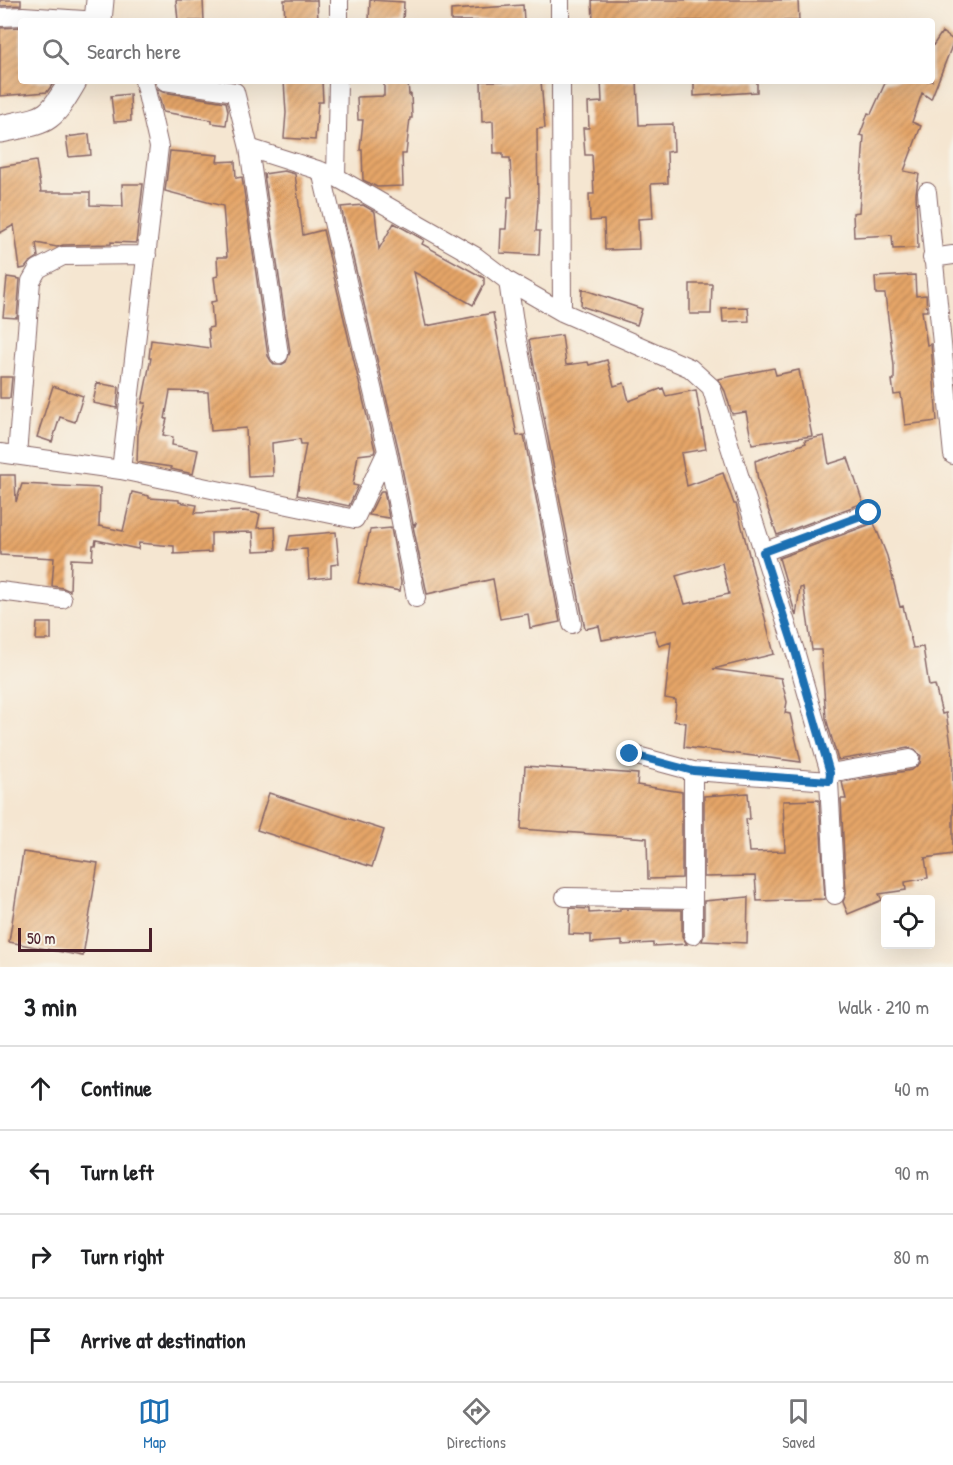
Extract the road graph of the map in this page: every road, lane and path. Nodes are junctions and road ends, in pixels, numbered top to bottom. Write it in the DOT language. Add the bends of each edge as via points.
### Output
graph roads {
  1 [pos="339,0"];
  2 [pos="560,0"];
  3 [pos="99,15"];
  4 [pos="0,17"];
  5 [pos="339,18"];
  6 [pos="560,18"];
  7 [pos="71,84"];
  8 [pos="145,84"];
  9 [pos="184,84"];
  10 [pos="338,84"];
  11 [pos="561,84"];
  12 [pos="0,129"];
  13 [pos="249,148"];
  14 [pos="329,174"];
  15 [pos="927,192"];
  16 [pos="147,255"];
  17 [pos="953,255"];
  18 [pos="932,258"];
  19 [pos="508,281"];
  20 [pos="562,312"];
  21 [pos="279,354"];
  22 [pos="387,451"];
  23 [pos="9,454"];
  24 [pos="953,455"];
  25 [pos="121,470"];
  26 [pos="869,513"];
  27 [pos="763,552"];
  28 [pos="0,591"];
  29 [pos="416,598"];
  30 [pos="62,599"];
  31 [pos="572,624"];
  32 [pos="630,754"];
  33 [pos="910,759"];
  34 [pos="693,771"];
  35 [pos="829,777"];
  36 [pos="835,895"];
  37 [pos="565,897"];
  38 [pos="693,899"];
  39 [pos="693,935"];
  1 -- 5 [label="street"];
  2 -- 6 [label="street"];
  3 -- 4 [label="street"];
  7 -- 12 [label="main road" via="54,112 43,120"];
  8 -- 16 [label="street" via="159,147"];
  9 -- 13 [label="street" via="235,92"];
  10 -- 14 [label="street"];
  11 -- 20 [label="street"];
  13 -- 14 [label="street"];
  13 -- 21 [label="street"];
  14 -- 19 [label="street" via="475,256"];
  14 -- 22 [label="street"];
  15 -- 18 [label="street"];
  16 -- 23 [label="street" via="63,256 38,269 31,280"];
  16 -- 25 [label="street"];
  17 -- 18 [label="street"];
  18 -- 24 [label="street"];
  19 -- 20 [label="street"];
  19 -- 31 [label="street"];
  20 -- 27 [label="street" via="690,368 711,387"];
  22 -- 25 [label="street" via="355,519"];
  22 -- 29 [label="street"];
  23 -- 25 [label="street"];
  26 -- 27 [label="street"];
  27 -- 35 [label="street"];
  28 -- 30 [label="street"];
  32 -- 34 [label="street"];
  33 -- 35 [label="street"];
  34 -- 35 [label="street"];
  34 -- 38 [label="street"];
  35 -- 36 [label="street"];
  37 -- 38 [label="street"];
  38 -- 39 [label="street"];
}
